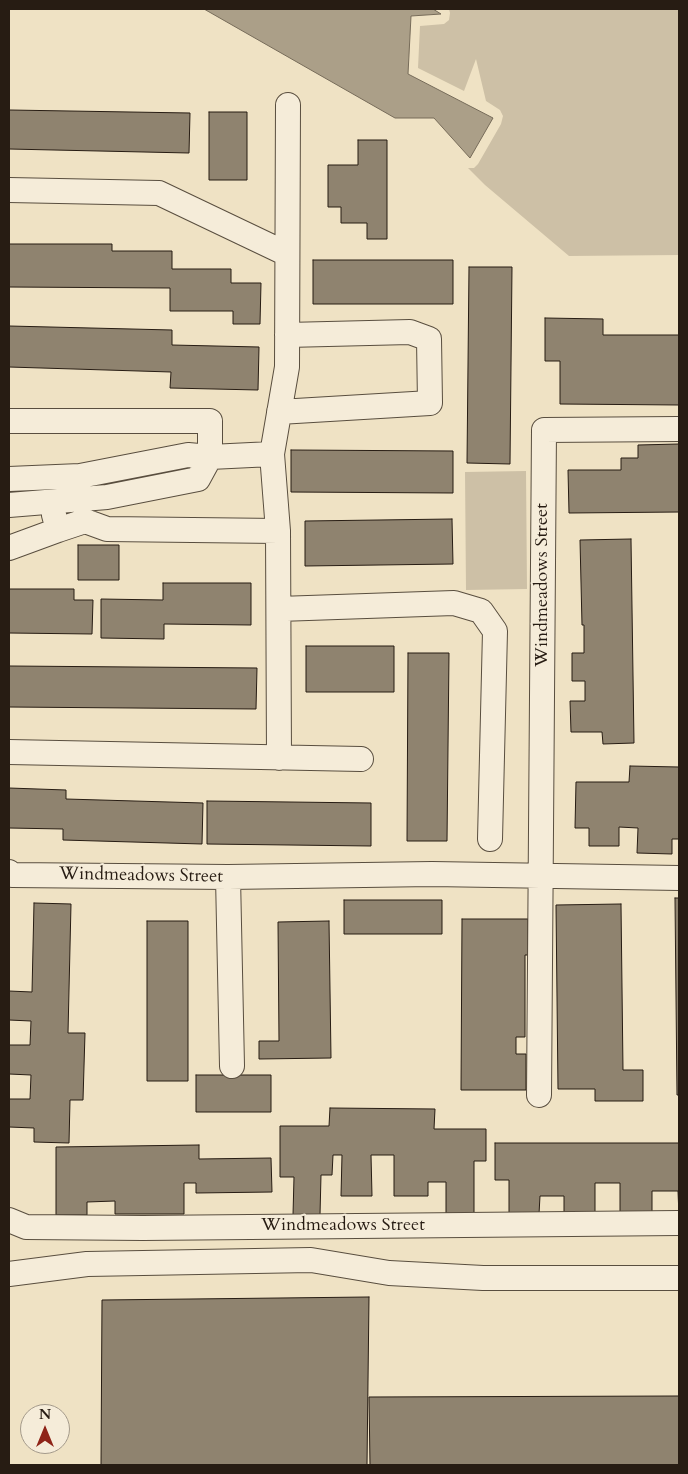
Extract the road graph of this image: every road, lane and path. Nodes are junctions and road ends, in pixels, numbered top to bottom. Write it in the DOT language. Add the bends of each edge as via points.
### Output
graph roads {
  1 [pos="288,105"];
  2 [pos="9,190"];
  3 [pos="287,254"];
  4 [pos="287,335"];
  5 [pos="279,412"];
  6 [pos="9,421"];
  7 [pos="679,429"];
  8 [pos="272,454"];
  9 [pos="210,457"];
  10 [pos="9,479"];
  11 [pos="38,479"];
  12 [pos="45,502"];
  13 [pos="9,505"];
  14 [pos="58,530"];
  15 [pos="278,532"];
  16 [pos="9,548"];
  17 [pos="279,609"];
  18 [pos="9,752"];
  19 [pos="279,758"];
  20 [pos="361,759"];
  21 [pos="490,839"];
  22 [pos="541,876"];
  23 [pos="228,877"];
  24 [pos="10,878"];
  25 [pos="679,878"];
  26 [pos="232,1066"];
  27 [pos="539,1096"];
  28 [pos="9,1220"];
  29 [pos="679,1223"];
  30 [pos="9,1274"];
  31 [pos="679,1278"];
  1 -- 3 [label="street"];
  2 -- 3 [label="street" via="159,193"];
  3 -- 4 [label="street"];
  4 -- 5 [label="street" via="287,367"];
  4 -- 5 [label="street" via="410,332 429,339 430,403"];
  5 -- 8 [label="street"];
  6 -- 9 [label="street" via="210,421"];
  7 -- 22 [label="street, Windmeadows Street" via="544,430"];
  8 -- 9 [label="street"];
  8 -- 15 [label="street"];
  9 -- 11 [label="street" via="188,455 80,476"];
  9 -- 12 [label="street" via="198,479 107,496"];
  10 -- 11 [label="street"];
  11 -- 12 [label="street"];
  12 -- 13 [label="street"];
  12 -- 14 [label="street"];
  14 -- 15 [label="street" via="85,521 107,528"];
  14 -- 16 [label="street"];
  15 -- 17 [label="street"];
  17 -- 19 [label="street"];
  17 -- 21 [label="street" via="454,603 482,611 495,631"];
  18 -- 19 [label="street"];
  19 -- 20 [label="street"];
  22 -- 23 [label="street, Windmeadows Street"];
  22 -- 25 [label="street, Windmeadows Street"];
  22 -- 27 [label="street, Windmeadows Street"];
  23 -- 24 [label="street, Windmeadows Street"];
  23 -- 26 [label="street"];
  28 -- 29 [label="street, Windmeadows Street" via="26,1227 143,1228"];
  30 -- 31 [label="street" via="87,1264 311,1260 389,1273"];
}
